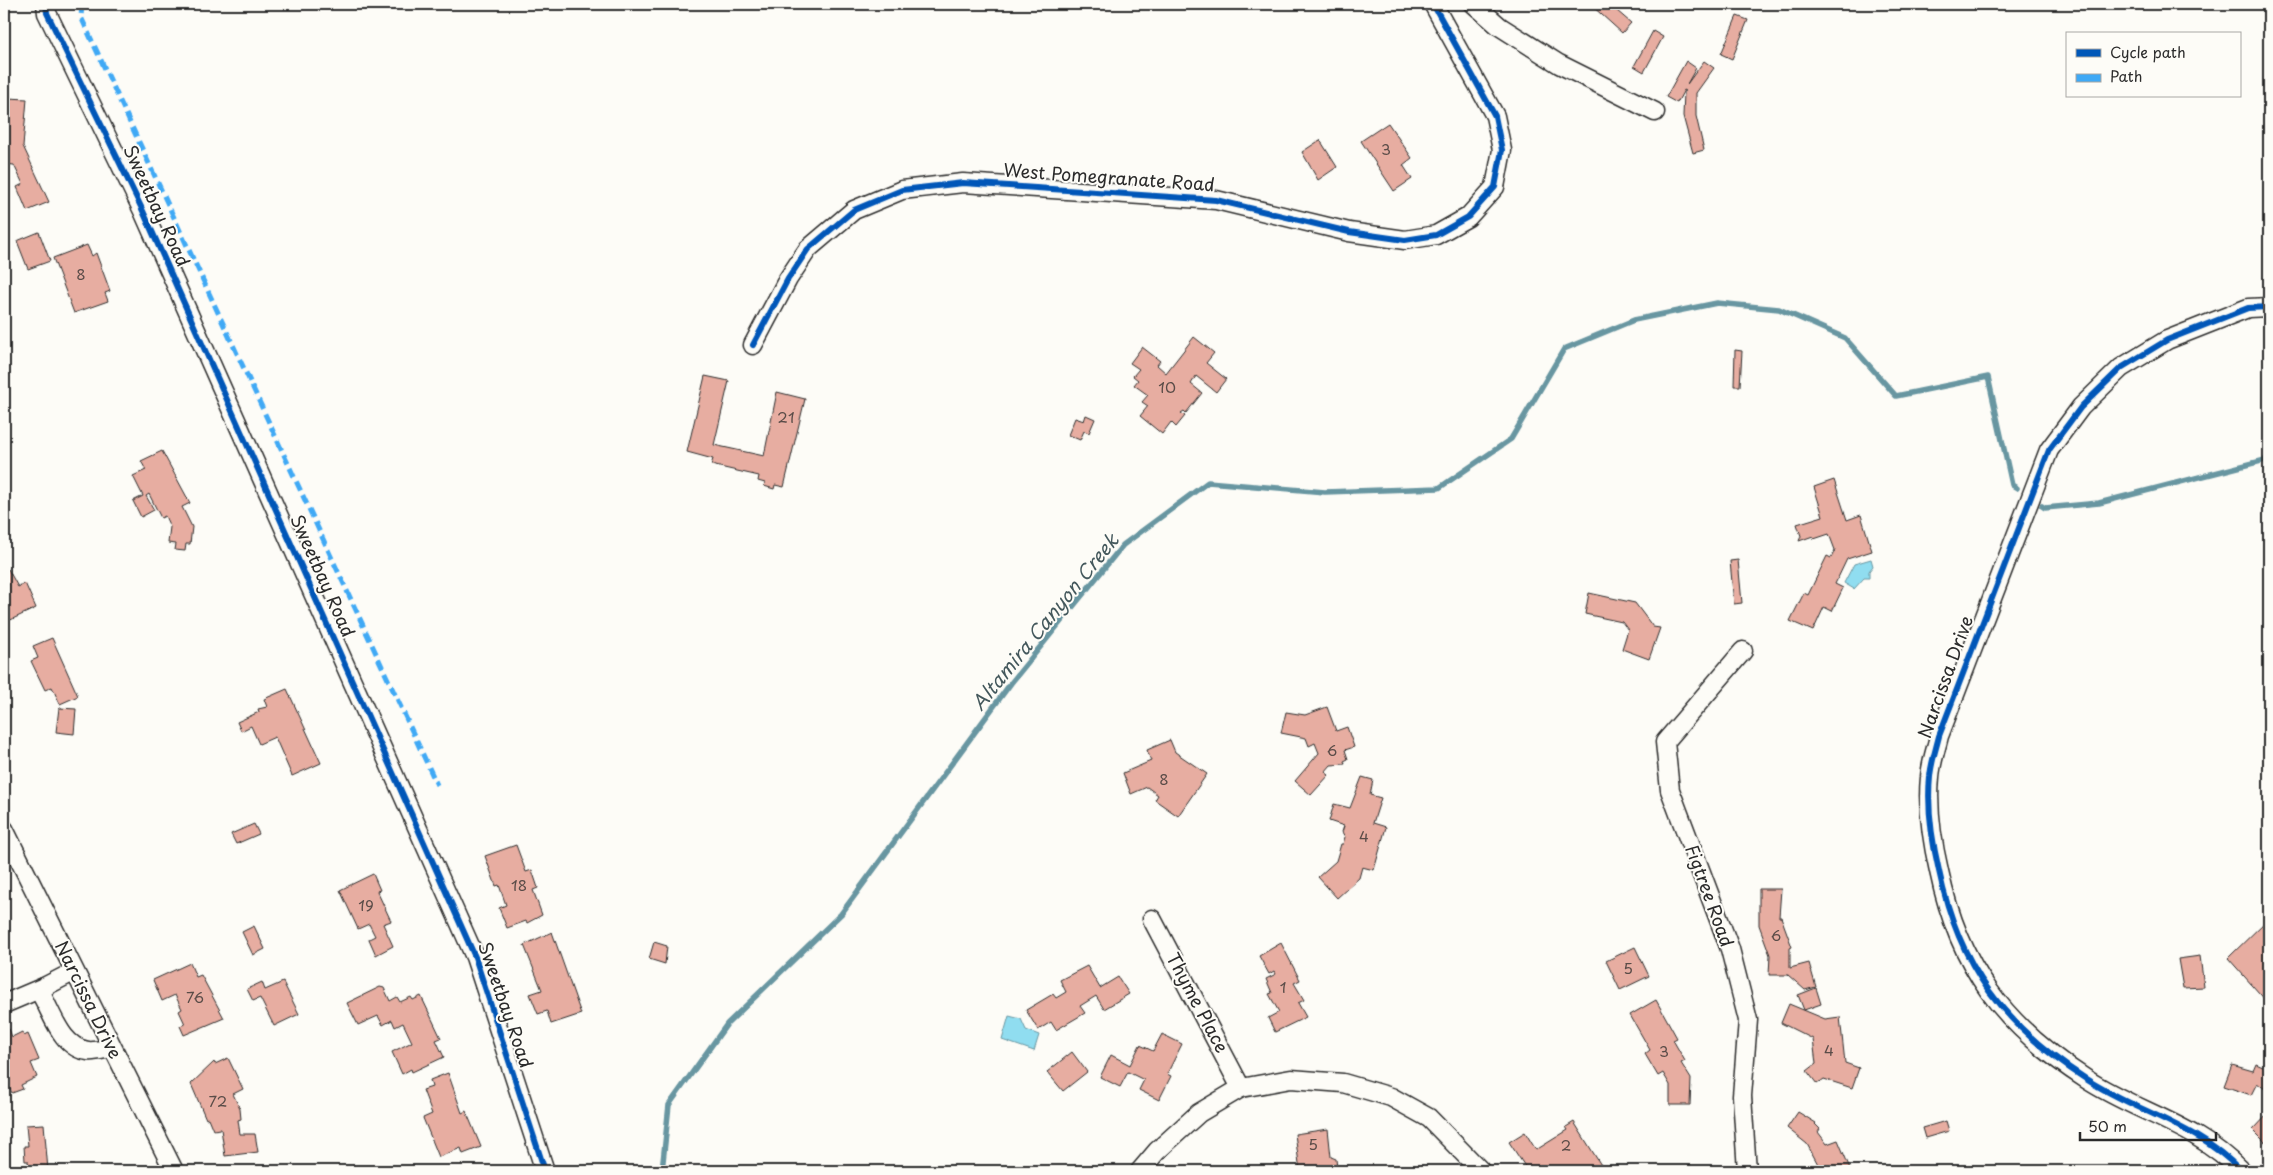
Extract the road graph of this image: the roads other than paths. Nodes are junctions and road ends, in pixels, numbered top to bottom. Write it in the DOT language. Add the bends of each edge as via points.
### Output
graph roads {
  1 [pos="46,4"];
  2 [pos="1433,4"];
  3 [pos="1474,4"];
  4 [pos="1655,112"];
  5 [pos="2269,307"];
  6 [pos="753,345"];
  7 [pos="1743,651"];
  8 [pos="4,829"];
  9 [pos="1152,919"];
  10 [pos="74,972"];
  11 [pos="44,987"];
  12 [pos="4,1004"];
  13 [pos="111,1048"];
  14 [pos="1241,1088"];
  15 [pos="174,1171"];
  16 [pos="545,1171"];
  17 [pos="1140,1171"];
  18 [pos="1481,1171"];
  19 [pos="1747,1171"];
  20 [pos="2241,1171"];
  1 -- 16 [label="street, Sweetbay Road" via="147,220 475,957"];
  2 -- 6 [label="street, West Pomegranate Road" via="1495,116 1502,150 1495,187 1468,217 1436,235 1405,240 1349,232 1216,200 963,183 902,190 854,210 808,249"];
  3 -- 4 [label="street" via="1499,26 1559,64"];
  5 -- 20 [label="street, Narcissa Drive" via="2248,308 2167,340 2121,368 2081,407 2049,450 1939,736 1930,777 1934,848 1949,914 1963,950 1998,1005 2038,1046 2088,1080 2200,1136"];
  7 -- 19 [label="street, Figtree Road" via="1665,742 1670,790 1730,949 1748,1020 1742,1096"];
  8 -- 10 [label="street, Narcissa Drive"];
  9 -- 14 [label="street, Thyme Place"];
  10 -- 11 [label="street"];
  10 -- 13 [label="street, Narcissa Drive"];
  11 -- 12 [label="street"];
  11 -- 13 [label="street" via="42,996 72,1046 88,1051"];
  13 -- 15 [label="street, Narcissa Drive"];
  14 -- 17 [label="street" via="1199,1113"];
  14 -- 18 [label="street" via="1291,1079 1343,1082 1391,1097 1428,1118"];
}
